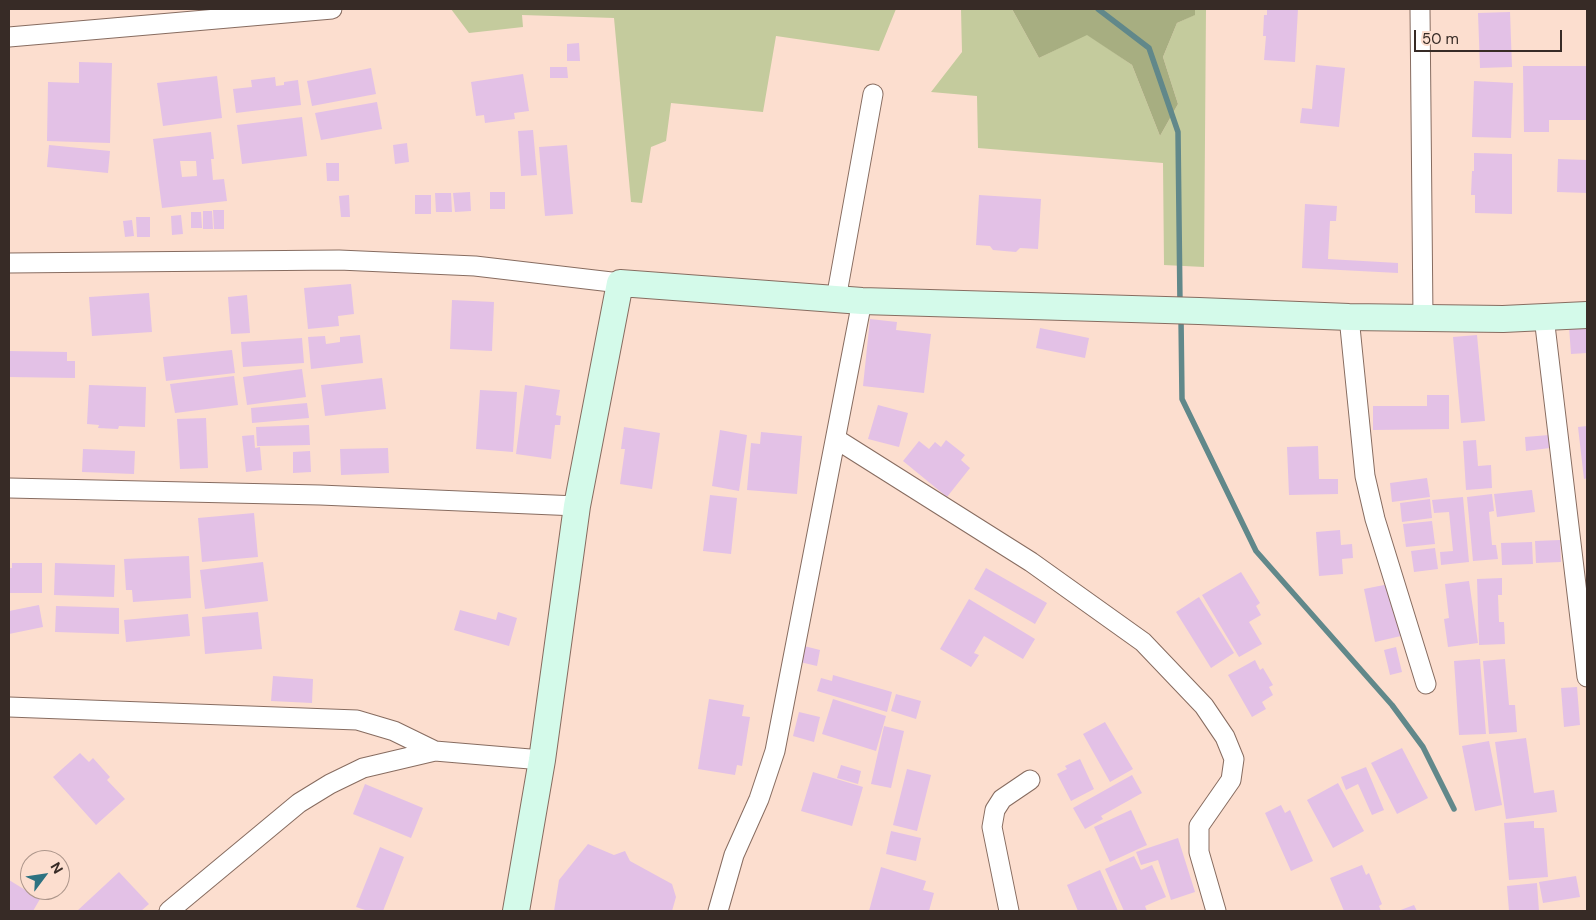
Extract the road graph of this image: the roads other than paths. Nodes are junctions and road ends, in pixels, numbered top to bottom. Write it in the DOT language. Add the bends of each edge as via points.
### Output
graph roads {
  1 [pos="332,9"];
  2 [pos="1420,9"];
  3 [pos="9,37"];
  4 [pos="873,94"];
  5 [pos="9,263"];
  6 [pos="620,283"];
  7 [pos="836,299"];
  8 [pos="862,301"];
  9 [pos="1587,315"];
  10 [pos="1544,317"];
  11 [pos="1349,318"];
  12 [pos="1423,318"];
  13 [pos="836,439"];
  14 [pos="9,488"];
  15 [pos="577,506"];
  16 [pos="1587,676"];
  17 [pos="1426,684"];
  18 [pos="9,707"];
  19 [pos="435,751"];
  20 [pos="542,760"];
  21 [pos="1030,780"];
  22 [pos="169,911"];
  23 [pos="516,911"];
  24 [pos="718,911"];
  25 [pos="1009,911"];
  26 [pos="1216,911"];
  1 -- 3 [label="street"];
  2 -- 12 [label="street"];
  4 -- 7 [label="street"];
  5 -- 6 [label="street" via="339,260 475,266"];
  6 -- 7 [label="street"];
  6 -- 15 [label="street"];
  7 -- 8 [label="street"];
  8 -- 11 [label="street"];
  8 -- 13 [label="street"];
  9 -- 10 [label="street"];
  10 -- 12 [label="street"];
  10 -- 16 [label="street"];
  11 -- 12 [label="street"];
  11 -- 17 [label="street" via="1366,476 1375,519"];
  13 -- 24 [label="street" via="776,751 734,855"];
  13 -- 26 [label="street" via="1031,562 1135,636 1204,706 1225,737 1234,759 1231,780 1199,826 1199,852"];
  14 -- 15 [label="street" via="320,495"];
  15 -- 20 [label="street"];
  18 -- 19 [label="street" via="357,720 394,731"];
  19 -- 20 [label="street"];
  19 -- 22 [label="street" via="363,768 298,803"];
  20 -- 23 [label="street"];
  21 -- 25 [label="street" via="1002,799 995,810 992,826"];
}
